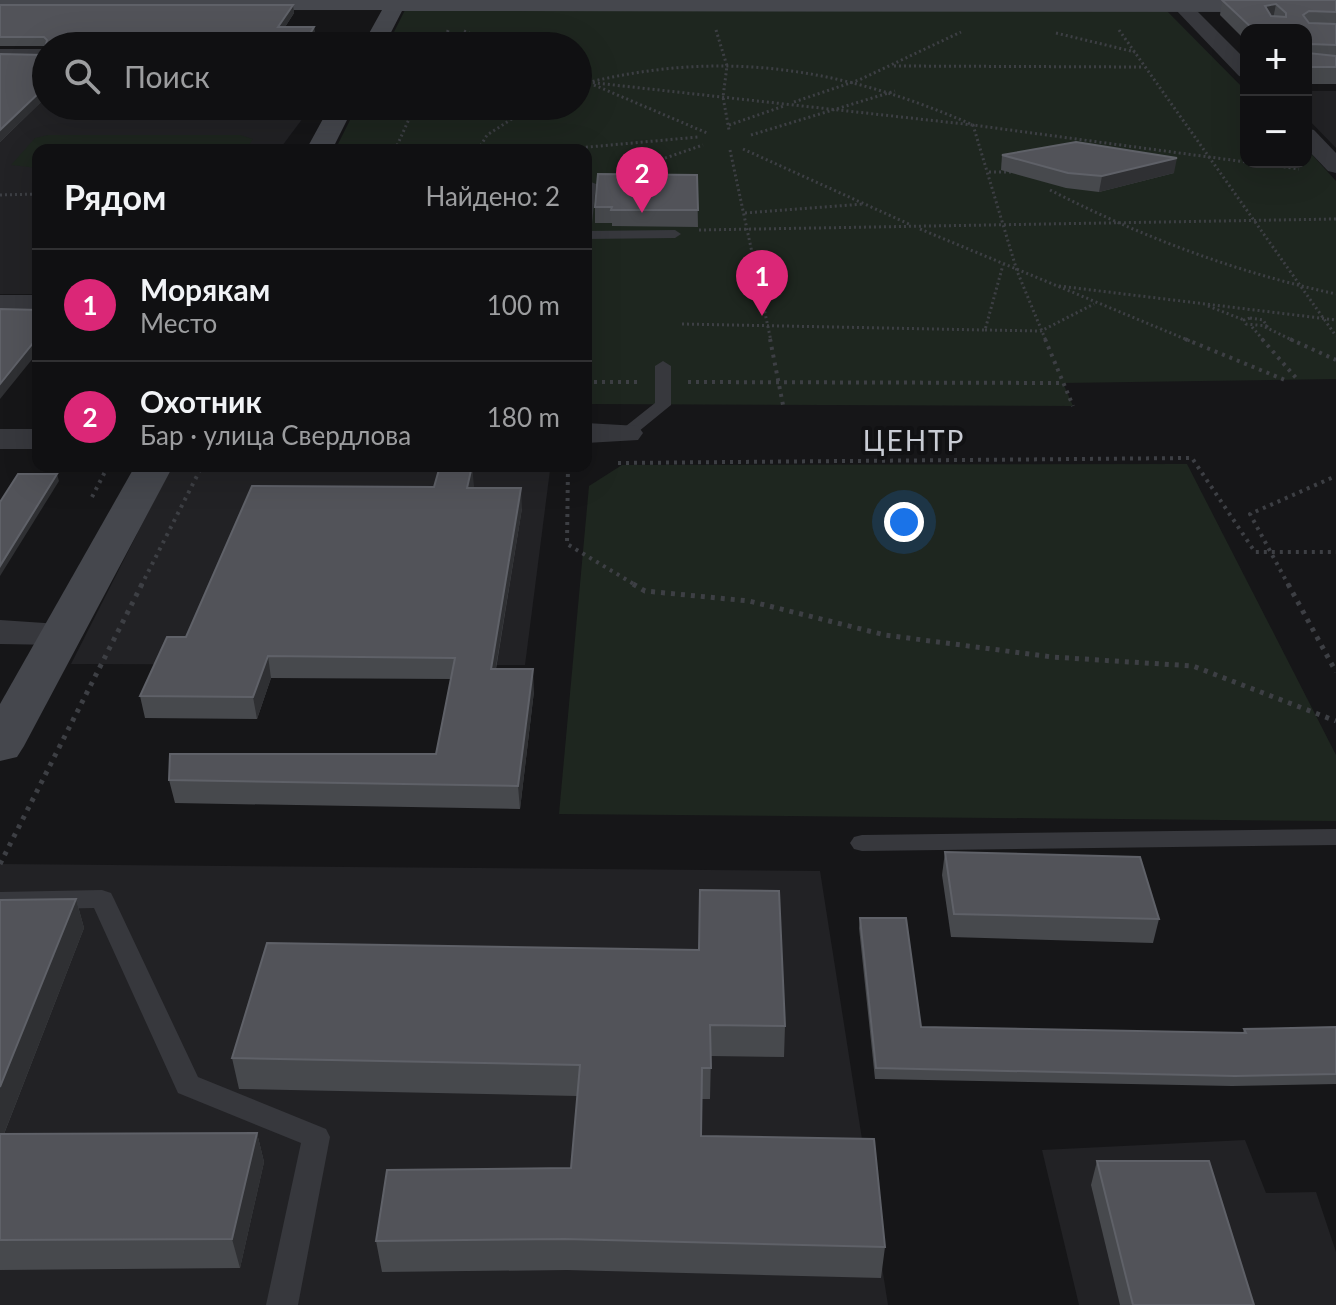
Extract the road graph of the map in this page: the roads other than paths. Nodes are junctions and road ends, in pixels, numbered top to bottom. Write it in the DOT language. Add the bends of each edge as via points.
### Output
graph roads {
  1 [pos="397,2"];
  2 [pos="578,2"];
  3 [pos="843,3"];
  4 [pos="973,3"];
  5 [pos="0,4"];
  6 [pos="1085,4"];
  7 [pos="1182,6"];
  8 [pos="1336,6"];
  9 [pos="381,32"];
  10 [pos="0,55"];
  11 [pos="32,55"];
  12 [pos="1240,64"];
  13 [pos="335,120"];
  14 [pos="1312,141"];
  15 [pos="322,144"];
  16 [pos="1336,166"];
  17 [pos="675,234"];
  18 [pos="592,235"];
  19 [pos="0,303"];
  20 [pos="32,303"];
  21 [pos="663,374"];
  22 [pos="592,433"];
  23 [pos="627,433"];
  24 [pos="0,439"];
  25 [pos="32,439"];
  26 [pos="151,472"];
  27 [pos="0,632"];
  28 [pos="60,633"];
  29 [pos="0,746"];
  30 [pos="1336,837"];
  31 [pos="862,843"];
  32 [pos="0,901"];
  33 [pos="282,1305"];
  1 -- 2 [label="street"];
  1 -- 5 [label="street"];
  1 -- 9 [label="street"];
  2 -- 3 [label="street"];
  3 -- 4 [label="street"];
  4 -- 6 [label="street"];
  6 -- 7 [label="street"];
  7 -- 8 [label="street"];
  7 -- 12 [label="street"];
  10 -- 11 [label="street"];
  13 -- 15 [label="street"];
  14 -- 16 [label="street"];
  17 -- 18 [label="lane"];
  19 -- 20 [label="street"];
  21 -- 23 [label="lane" via="663,405"];
  22 -- 23 [label="street"];
  24 -- 25 [label="street"];
  26 -- 28 [label="street"];
  27 -- 28 [label="street"];
  28 -- 29 [label="street"];
  30 -- 31 [label="lane"];
  32 -- 33 [label="lane" via="102,899 188,1085 316,1137"];
}
